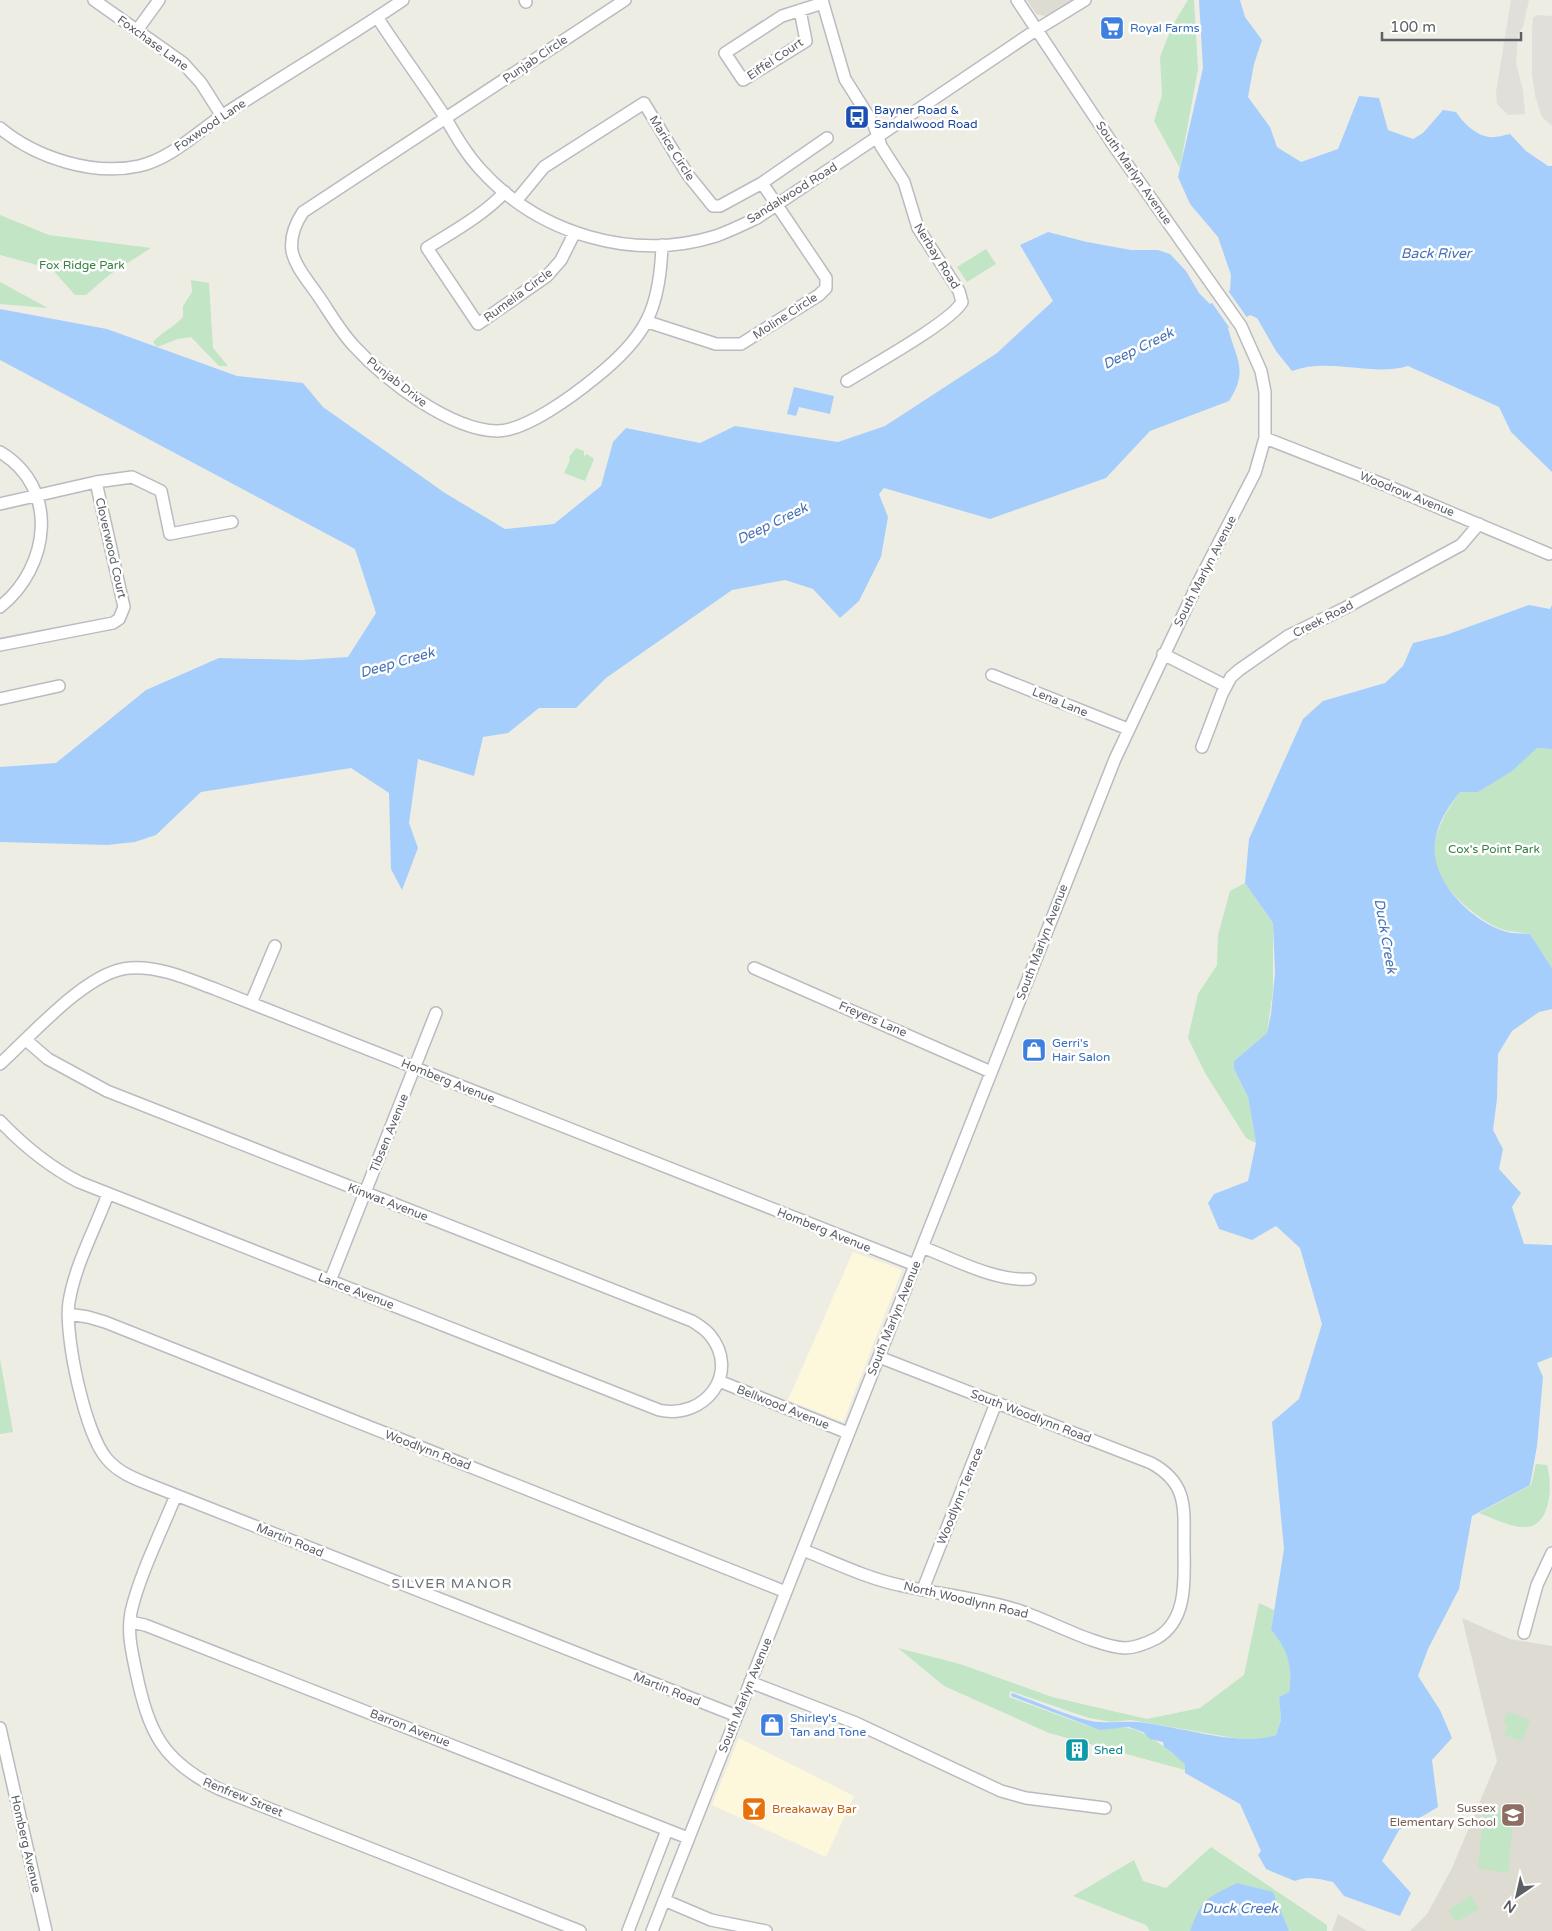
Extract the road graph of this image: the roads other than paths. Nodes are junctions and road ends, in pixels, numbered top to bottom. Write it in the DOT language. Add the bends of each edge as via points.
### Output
graph roads {
  1 [pos="94,0"];
  2 [pos="159,0"];
  3 [pos="403,0"];
  4 [pos="625,0"];
  5 [pos="1017,0"];
  6 [pos="1085,0"];
  7 [pos="822,1"];
  8 [pos="800,10"];
  9 [pos="377,17"];
  10 [pos="138,29"];
  11 [pos="1036,30"];
  12 [pos="222,116"];
  13 [pos="445,118"];
  14 [pos="0,128"];
  15 [pos="879,136"];
  16 [pos="827,138"];
  17 [pos="762,183"];
  18 [pos="504,192"];
  19 [pos="516,201"];
  20 [pos="778,205"];
  21 [pos="575,232"];
  22 [pos="662,245"];
  23 [pos="648,322"];
  24 [pos="847,381"];
  25 [pos="1264,438"];
  26 [pos="0,452"];
  27 [pos="96,482"];
  28 [pos="35,495"];
  29 [pos="0,504"];
  30 [pos="232,522"];
  31 [pos="1479,524"];
  32 [pos="1549,554"];
  33 [pos="0,607"];
  34 [pos="0,645"];
  35 [pos="1163,654"];
  36 [pos="992,675"];
  37 [pos="59,686"];
  38 [pos="1226,686"];
  39 [pos="0,698"];
  40 [pos="1128,729"];
  41 [pos="1202,747"];
  42 [pos="275,946"];
  43 [pos="754,968"];
  44 [pos="251,1003"];
  45 [pos="436,1013"];
  46 [pos="26,1040"];
  47 [pos="0,1064"];
  48 [pos="415,1068"];
  49 [pos="991,1072"];
  50 [pos="0,1121"];
  51 [pos="365,1193"];
  52 [pos="108,1194"];
  53 [pos="922,1247"];
  54 [pos="915,1265"];
  55 [pos="1030,1279"];
  56 [pos="330,1281"];
  57 [pos="68,1314"];
  58 [pos="879,1357"];
  59 [pos="718,1381"];
  60 [pos="996,1403"];
  61 [pos="848,1433"];
  62 [pos="176,1495"];
  63 [pos="803,1550"];
  64 [pos="1552,1553"];
  65 [pos="923,1589"];
  66 [pos="786,1592"];
  67 [pos="130,1622"];
  68 [pos="1524,1633"];
  69 [pos="1157,1638"];
  70 [pos="750,1682"];
  71 [pos="737,1716"];
  72 [pos="0,1728"];
  73 [pos="1105,1808"];
  74 [pos="667,1830"];
  75 [pos="688,1838"];
  76 [pos="664,1900"];
  77 [pos="46,1931"];
  78 [pos="580,1931"];
  79 [pos="628,1931"];
  80 [pos="652,1931"];
  81 [pos="766,1931"];
  1 -- 10 [label="street, Foxchase Lane"];
  2 -- 10 [label="street"];
  3 -- 9 [label="street, Foxwood Lane"];
  4 -- 13 [label="street, Punjab Circle"];
  5 -- 11 [label="street, South Marlyn Avenue"];
  6 -- 11 [label="street, Sandalwood Road"];
  7 -- 8 [label="street, Eiffel Court"];
  7 -- 15 [label="street" via="845,79"];
  8 -- 8 [label="street, Eiffel Court" via="782,16 725,53 743,80 806,41"];
  9 -- 12 [label="street, Foxwood Lane"];
  9 -- 13 [label="street, Sandalwood Road"];
  10 -- 12 [label="street, Foxchase Lane" via="192,72"];
  11 -- 15 [label="street, Sandalwood Road"];
  11 -- 25 [label="street, South Marlyn Avenue" via="1241,326 1261,371 1266,413"];
  12 -- 14 [label="street, Foxwood Lane" via="167,155 148,164 126,168 92,167 50,156"];
  13 -- 18 [label="street, Sandalwood Road" via="471,159"];
  13 -- 23 [label="street, Punjab Drive" via="317,202 296,222 292,252 298,266 353,346 429,407 464,424 499,431 533,419 591,382 618,359"];
  15 -- 20 [label="street, Sandalwood Road"];
  15 -- 24 [label="street, Nerbay Road" via="881,146 904,182 918,228 959,291 962,302 941,322"];
  16 -- 17 [label="street, Marice Circle"];
  17 -- 19 [label="street, Marice Circle" via="720,206 713,206 688,175 644,103 544,167"];
  17 -- 20 [label="street"];
  18 -- 19 [label="street, Sandalwood Road"];
  18 -- 21 [label="street, Rumelia Circle" via="483,212 427,248 478,324 546,276 561,260"];
  19 -- 21 [label="street, Sandalwood Road" via="546,220"];
  20 -- 22 [label="street, Sandalwood Road" via="715,236"];
  20 -- 23 [label="street, Moline Circle" via="826,278 826,288 819,295 741,344 716,344"];
  21 -- 22 [label="street, Sandalwood Road" via="628,246"];
  22 -- 23 [label="street, Punjab Drive" via="660,281"];
  25 -- 31 [label="street, Woodrow Avenue"];
  25 -- 35 [label="street, South Marlyn Avenue" via="1246,492"];
  26 -- 28 [label="street" via="21,468"];
  27 -- 28 [label="street, Cloverwood Court"];
  27 -- 30 [label="street" via="132,477 161,491 170,534"];
  27 -- 34 [label="street, Cloverwood Court" via="122,593 122,614 113,623"];
  28 -- 29 [label="street, Cloverwood Court"];
  28 -- 33 [label="street" via="42,524 40,548 29,574"];
  31 -- 32 [label="street, Woodrow Avenue"];
  31 -- 38 [label="street, Creek Road" via="1461,544 1274,644 1239,670"];
  35 -- 38 [label="street"];
  35 -- 40 [label="street, South Marlyn Avenue"];
  36 -- 40 [label="street, Lena Lane"];
  37 -- 39 [label="street"];
  38 -- 41 [label="street, Creek Road"];
  40 -- 49 [label="street, South Marlyn Avenue"];
  42 -- 44 [label="street"];
  43 -- 49 [label="street, Freyers Lane"];
  44 -- 46 [label="street, Homberg Avenue" via="161,970 128,968 100,977 84,988"];
  44 -- 48 [label="street, Homberg Avenue"];
  45 -- 48 [label="street, Tibsen Avenue"];
  46 -- 47 [label="street, Homberg Avenue"];
  46 -- 51 [label="street, Kinwat Avenue" via="64,1069 107,1091"];
  48 -- 51 [label="street, Tibsen Avenue"];
  48 -- 54 [label="street, Homberg Avenue"];
  49 -- 53 [label="street, South Marlyn Avenue"];
  50 -- 52 [label="street, Lance Avenue" via="51,1166"];
  51 -- 56 [label="street, Tibsen Avenue"];
  51 -- 59 [label="street, Kinwat Avenue" via="692,1321 710,1334 719,1350"];
  52 -- 56 [label="street, Lance Avenue"];
  52 -- 57 [label="street, Martin Road" via="76,1275"];
  53 -- 54 [label="street, South Marlyn Avenue"];
  53 -- 55 [label="street" via="1002,1277"];
  54 -- 58 [label="street, South Marlyn Avenue"];
  56 -- 59 [label="street, Lance Avenue" via="660,1410 678,1412 699,1406 713,1393"];
  57 -- 62 [label="street, Martin Road" via="69,1339 90,1429 100,1450 123,1473"];
  57 -- 66 [label="street, Woodlynn Road" via="105,1322"];
  58 -- 60 [label="street, South Woodlynn Road"];
  58 -- 61 [label="street, South Marlyn Avenue"];
  59 -- 61 [label="street, Bellwood Avenue"];
  60 -- 65 [label="street, Woodlynn Terrace"];
  60 -- 69 [label="street, South Woodlynn Road" via="1151,1464 1177,1484 1184,1507 1182,1598 1172,1624"];
  61 -- 63 [label="street, South Marlyn Avenue"];
  62 -- 67 [label="street, Renfrew Street" via="134,1602"];
  62 -- 71 [label="street, Martin Road"];
  63 -- 65 [label="street, North Woodlynn Road" via="874,1578"];
  63 -- 66 [label="street, South Marlyn Avenue"];
  64 -- 68 [label="street" via="1537,1584"];
  65 -- 69 [label="street, North Woodlynn Road" via="1013,1609 1114,1646 1134,1647"];
  66 -- 70 [label="street, South Marlyn Avenue"];
  67 -- 74 [label="street, Barron Avenue" via="154,1628"];
  67 -- 78 [label="street, Renfrew Street" via="130,1646 147,1716 160,1743 189,1773 219,1789"];
  70 -- 71 [label="street, South Marlyn Avenue"];
  70 -- 73 [label="street" via="856,1723 1001,1791 1026,1798"];
  71 -- 75 [label="street, South Marlyn Avenue"];
  72 -- 77 [label="street, Homberg Avenue"];
  74 -- 75 [label="street, Barron Avenue"];
  74 -- 79 [label="street"];
  75 -- 76 [label="street, South Marlyn Avenue"];
  76 -- 80 [label="street, South Marlyn Avenue"];
  76 -- 81 [label="street" via="711,1920"];
}
